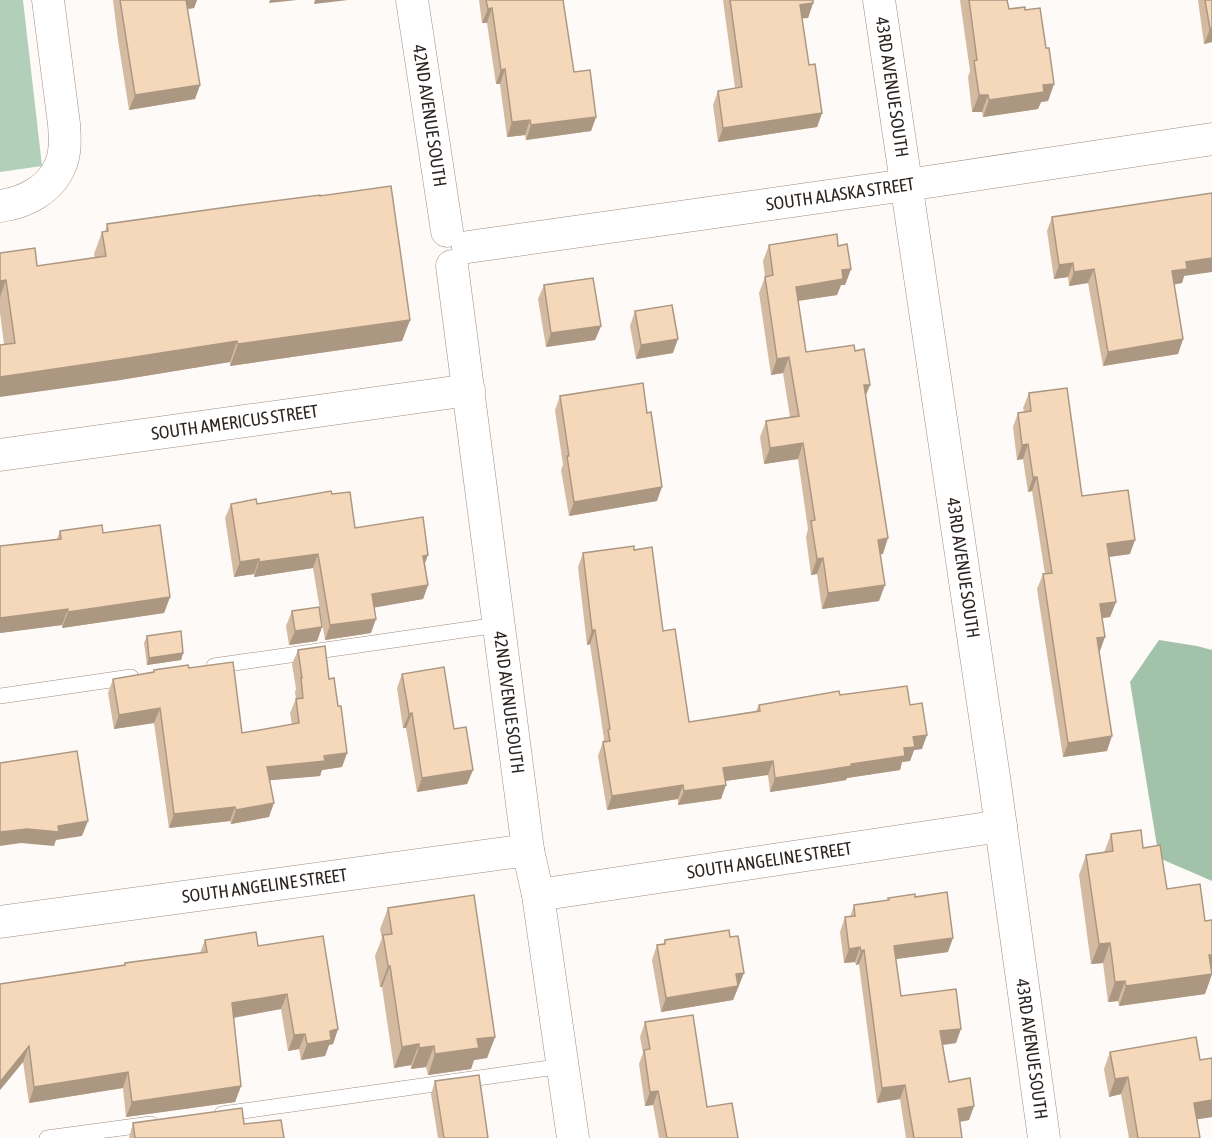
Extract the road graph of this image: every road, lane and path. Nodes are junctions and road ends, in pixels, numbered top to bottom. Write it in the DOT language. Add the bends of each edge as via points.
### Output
graph roads {
  1 [pos="48,0"];
  2 [pos="412,0"];
  3 [pos="879,0"];
  4 [pos="1212,139"];
  5 [pos="907,184"];
  6 [pos="0,206"];
  7 [pos="456,248"];
  8 [pos="469,390"];
  9 [pos="0,455"];
  10 [pos="498,626"];
  11 [pos="199,668"];
  12 [pos="141,676"];
  13 [pos="0,696"];
  14 [pos="1001,826"];
  15 [pos="528,850"];
  16 [pos="538,895"];
  17 [pos="0,922"];
  18 [pos="563,1066"];
  19 [pos="213,1115"];
  20 [pos="165,1122"];
  21 [pos="47,1138"];
  22 [pos="573,1138"];
  23 [pos="1044,1138"];
  1 -- 6 [label="street" via="64,124 60,166 49,183 32,197"];
  2 -- 7 [label="street, 42ND AVENUE SOUTH"];
  3 -- 5 [label="street, 43RD AVENUE SOUTH"];
  4 -- 5 [label="street, SOUTH ALASKA STREET"];
  5 -- 7 [label="street, SOUTH ALASKA STREET"];
  5 -- 14 [label="street, 43RD AVENUE SOUTH"];
  7 -- 8 [label="street, 42ND AVENUE SOUTH"];
  8 -- 9 [label="street, SOUTH AMERICUS STREET"];
  8 -- 10 [label="street, 42ND AVENUE SOUTH"];
  10 -- 11 [label="lane"];
  10 -- 15 [label="street, 42ND AVENUE SOUTH"];
  12 -- 13 [label="lane"];
  14 -- 16 [label="street, SOUTH ANGELINE STREET"];
  14 -- 23 [label="street, 43RD AVENUE SOUTH"];
  15 -- 16 [label="street, 42ND AVENUE SOUTH"];
  15 -- 17 [label="street, SOUTH ANGELINE STREET"];
  16 -- 18 [label="street, 42ND AVENUE SOUTH"];
  18 -- 19 [label="lane"];
  18 -- 22 [label="street, 42ND AVENUE SOUTH"];
  20 -- 21 [label="lane"];
}
